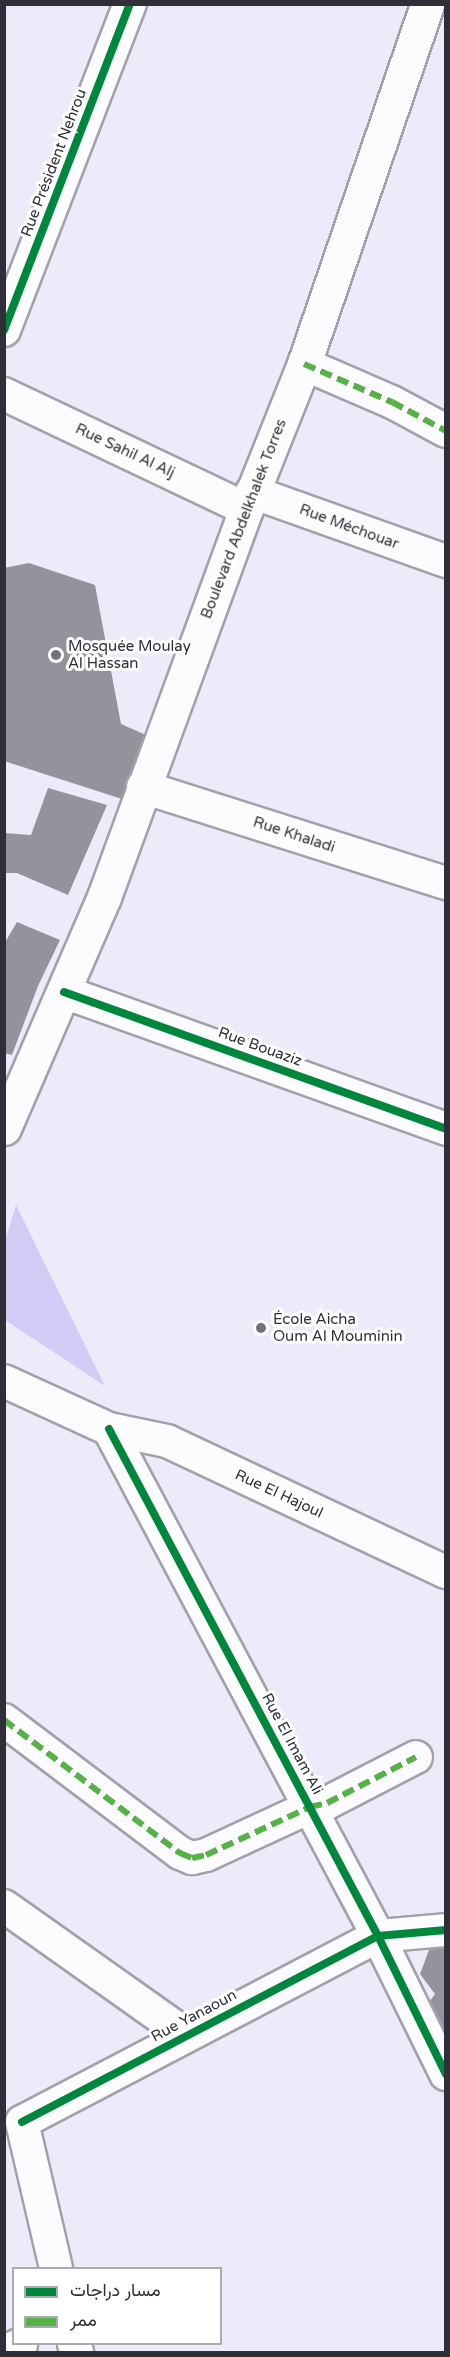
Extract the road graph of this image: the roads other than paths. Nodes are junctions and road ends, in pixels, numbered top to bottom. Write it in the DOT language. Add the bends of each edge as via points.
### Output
graph roads {
  1 [pos="130,4"];
  2 [pos="427,4"];
  3 [pos="4,330"];
  4 [pos="304,364"];
  5 [pos="4,394"];
  6 [pos="446,431"];
  7 [pos="249,501"];
  8 [pos="446,561"];
  9 [pos="142,787"];
  10 [pos="446,883"];
  11 [pos="64,992"];
  12 [pos="4,1128"];
  13 [pos="446,1129"];
  14 [pos="4,1381"];
  15 [pos="109,1429"];
  16 [pos="446,1572"];
  17 [pos="4,1720"];
  18 [pos="416,1757"];
  19 [pos="310,1808"];
  20 [pos="4,1906"];
  21 [pos="446,1930"];
  22 [pos="378,1936"];
  23 [pos="186,2035"];
  24 [pos="446,2074"];
  25 [pos="13,2117"];
  26 [pos="57,2267"];
  1 -- 3 [label="street, Rue Président Nehrou"];
  2 -- 4 [label="main road, Boulevard Abdelkhalek Torres"];
  4 -- 6 [label="street" via="392,402"];
  4 -- 7 [label="main road, Boulevard Abdelkhalek Torres"];
  5 -- 7 [label="street, Rue Sahil Al Alj"];
  7 -- 8 [label="street, Rue Méchouar"];
  7 -- 9 [label="main road, Boulevard Abdelkhalek Torres"];
  9 -- 10 [label="street, Rue Khaladi"];
  9 -- 11 [label="main road, Boulevard Abdelkhalek Torres" via="104,897"];
  11 -- 12 [label="main road, Boulevard Abdelkhalek Torres"];
  11 -- 13 [label="street, Rue Bouaziz"];
  14 -- 15 [label="street"];
  15 -- 16 [label="street, Rue El Hajoul" via="167,1441"];
  15 -- 19 [label="street, Rue El Imam Ali"];
  17 -- 19 [label="street" via="180,1853 192,1858"];
  18 -- 19 [label="street"];
  19 -- 22 [label="street, Rue El Imam Ali"];
  20 -- 23 [label="street"];
  21 -- 22 [label="street"];
  22 -- 23 [label="street, Rue Yanaoun"];
  22 -- 24 [label="street, Rue El Imam Ali"];
  23 -- 25 [label="street, Rue Yanaoun"];
  25 -- 26 [label="street, Rue Yanaoun"];
}
